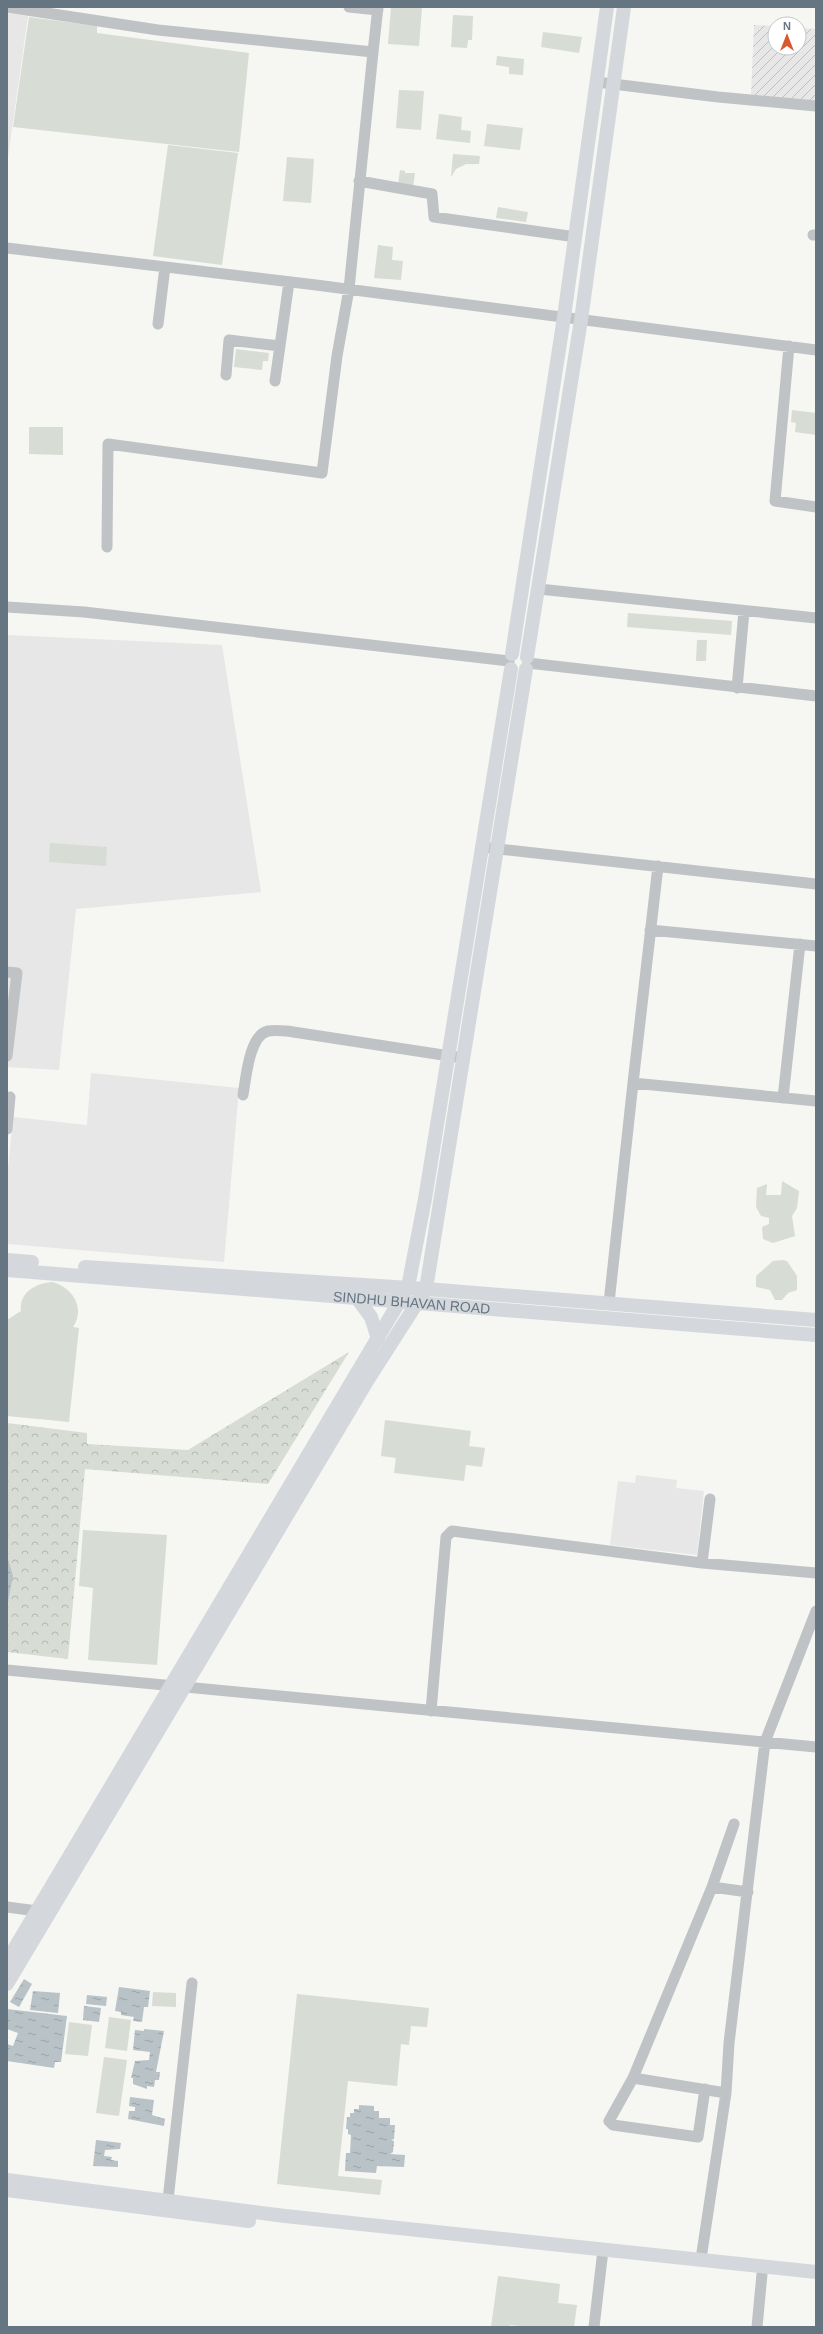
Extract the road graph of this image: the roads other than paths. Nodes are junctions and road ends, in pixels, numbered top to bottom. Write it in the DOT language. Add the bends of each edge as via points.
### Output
graph roads {
  1 [pos="7,7"];
  2 [pos="349,7"];
  3 [pos="607,7"];
  4 [pos="624,7"];
  5 [pos="378,8"];
  6 [pos="373,52"];
  7 [pos="597,82"];
  8 [pos="613,84"];
  9 [pos="816,106"];
  10 [pos="359,181"];
  11 [pos="576,237"];
  12 [pos="7,248"];
  13 [pos="165,267"];
  14 [pos="288,282"];
  15 [pos="349,289"];
  16 [pos="564,318"];
  17 [pos="581,320"];
  18 [pos="158,324"];
  19 [pos="280,346"];
  20 [pos="789,346"];
  21 [pos="816,350"];
  22 [pos="226,375"];
  23 [pos="275,381"];
  24 [pos="816,507"];
  25 [pos="107,547"];
  26 [pos="539,589"];
  27 [pos="7,607"];
  28 [pos="744,611"];
  29 [pos="816,618"];
  30 [pos="511,661"];
  31 [pos="527,663"];
  32 [pos="737,688"];
  33 [pos="816,696"];
  34 [pos="481,847"];
  35 [pos="498,848"];
  36 [pos="658,866"];
  37 [pos="816,884"];
  38 [pos="650,930"];
  39 [pos="800,944"];
  40 [pos="816,946"];
  41 [pos="7,972"];
  42 [pos="7,1056"];
  43 [pos="448,1056"];
  44 [pos="465,1058"];
  45 [pos="633,1083"];
  46 [pos="243,1095"];
  47 [pos="10,1097"];
  48 [pos="783,1098"];
  49 [pos="816,1101"];
  50 [pos="7,1129"];
  51 [pos="7,1260"];
  52 [pos="7,1270"];
  53 [pos="408,1288"];
  54 [pos="426,1289"];
  55 [pos="357,1298"];
  56 [pos="401,1302"];
  57 [pos="418,1303"];
  58 [pos="609,1303"];
  59 [pos="816,1320"];
  60 [pos="816,1335"];
  61 [pos="378,1339"];
  62 [pos="710,1499"];
  63 [pos="702,1563"];
  64 [pos="816,1573"];
  65 [pos="816,1611"];
  66 [pos="7,1670"];
  67 [pos="178,1685"];
  68 [pos="431,1711"];
  69 [pos="765,1742"];
  70 [pos="816,1747"];
  71 [pos="734,1824"];
  72 [pos="712,1887"];
  73 [pos="748,1892"];
  74 [pos="7,1907"];
  75 [pos="37,1910"];
  76 [pos="7,1961"];
  77 [pos="192,1983"];
  78 [pos="7,1984"];
  79 [pos="633,2078"];
  80 [pos="705,2089"];
  81 [pos="726,2093"];
  82 [pos="7,2180"];
  83 [pos="7,2190"];
  84 [pos="168,2206"];
  85 [pos="603,2254"];
  86 [pos="701,2259"];
  87 [pos="816,2272"];
  88 [pos="762,2274"];
  89 [pos="816,2280"];
  90 [pos="594,2327"];
  91 [pos="756,2327"];
  1 -- 6 [label="street" via="158,30"];
  2 -- 5 [label="street"];
  3 -- 7 [label="main road"];
  4 -- 8 [label="main road"];
  5 -- 6 [label="street"];
  6 -- 10 [label="street"];
  7 -- 8 [label="street"];
  7 -- 11 [label="main road"];
  8 -- 9 [label="street"];
  8 -- 17 [label="main road"];
  10 -- 11 [label="street" via="432,194 434,217"];
  10 -- 15 [label="street"];
  11 -- 16 [label="main road"];
  12 -- 13 [label="street"];
  13 -- 14 [label="street"];
  13 -- 18 [label="street"];
  14 -- 15 [label="street"];
  14 -- 19 [label="street"];
  15 -- 16 [label="street"];
  15 -- 25 [label="street" via="336,356 322,473 108,444"];
  16 -- 17 [label="street"];
  16 -- 30 [label="main road"];
  17 -- 20 [label="street"];
  17 -- 26 [label="main road"];
  19 -- 22 [label="street" via="229,340"];
  19 -- 23 [label="street"];
  20 -- 21 [label="street"];
  20 -- 24 [label="street" via="775,502"];
  26 -- 28 [label="street"];
  26 -- 31 [label="main road"];
  27 -- 30 [label="street" via="92,613"];
  28 -- 29 [label="street"];
  28 -- 32 [label="street"];
  30 -- 31 [label="main road" via="519,652"];
  30 -- 34 [label="main road"];
  31 -- 32 [label="street"];
  31 -- 35 [label="main road"];
  32 -- 33 [label="street"];
  34 -- 35 [label="street"];
  34 -- 43 [label="main road"];
  35 -- 36 [label="street"];
  35 -- 44 [label="main road"];
  36 -- 37 [label="street"];
  36 -- 38 [label="street"];
  38 -- 39 [label="street"];
  38 -- 45 [label="street"];
  39 -- 40 [label="street"];
  39 -- 48 [label="street"];
  41 -- 42 [label="street" via="17,973"];
  43 -- 44 [label="street"];
  43 -- 46 [label="street" via="287,1031 267,1031 258,1036 253,1044"];
  43 -- 53 [label="main road"];
  44 -- 54 [label="main road"];
  45 -- 48 [label="street"];
  45 -- 58 [label="street"];
  47 -- 50 [label="street"];
  48 -- 49 [label="street"];
  51 -- 53 [label="main road, SINDHU BHAVAN ROAD"];
  52 -- 55 [label="main road, SINDHU BHAVAN ROAD"];
  53 -- 54 [label="main road, SINDHU BHAVAN ROAD"];
  53 -- 56 [label="main road"];
  54 -- 57 [label="main road"];
  54 -- 58 [label="main road, SINDHU BHAVAN ROAD"];
  55 -- 56 [label="main road, SINDHU BHAVAN ROAD"];
  55 -- 61 [label="main road" via="371,1316"];
  56 -- 57 [label="main road, SINDHU BHAVAN ROAD"];
  56 -- 61 [label="main road"];
  57 -- 60 [label="main road, SINDHU BHAVAN ROAD"];
  57 -- 67 [label="main road"];
  58 -- 59 [label="main road, SINDHU BHAVAN ROAD"];
  61 -- 67 [label="main road"];
  62 -- 63 [label="street"];
  63 -- 64 [label="street"];
  63 -- 68 [label="street" via="452,1531 446,1537"];
  65 -- 69 [label="street"];
  66 -- 67 [label="street"];
  67 -- 68 [label="street"];
  67 -- 75 [label="main road"];
  67 -- 78 [label="main road"];
  68 -- 69 [label="street"];
  69 -- 70 [label="street"];
  69 -- 73 [label="street"];
  71 -- 72 [label="street"];
  72 -- 73 [label="street"];
  72 -- 79 [label="street"];
  73 -- 81 [label="street" via="729,2043"];
  74 -- 75 [label="street"];
  75 -- 76 [label="main road"];
  77 -- 84 [label="street"];
  79 -- 80 [label="street"];
  79 -- 80 [label="street" via="609,2120 613,2125 698,2137"];
  80 -- 81 [label="street"];
  81 -- 86 [label="street"];
  82 -- 84 [label="main road"];
  83 -- 84 [label="main road"];
  84 -- 85 [label="main road" via="281,2226"];
  85 -- 86 [label="main road"];
  85 -- 88 [label="main road"];
  85 -- 90 [label="street"];
  86 -- 87 [label="main road"];
  88 -- 89 [label="main road"];
  88 -- 91 [label="street"];
}
